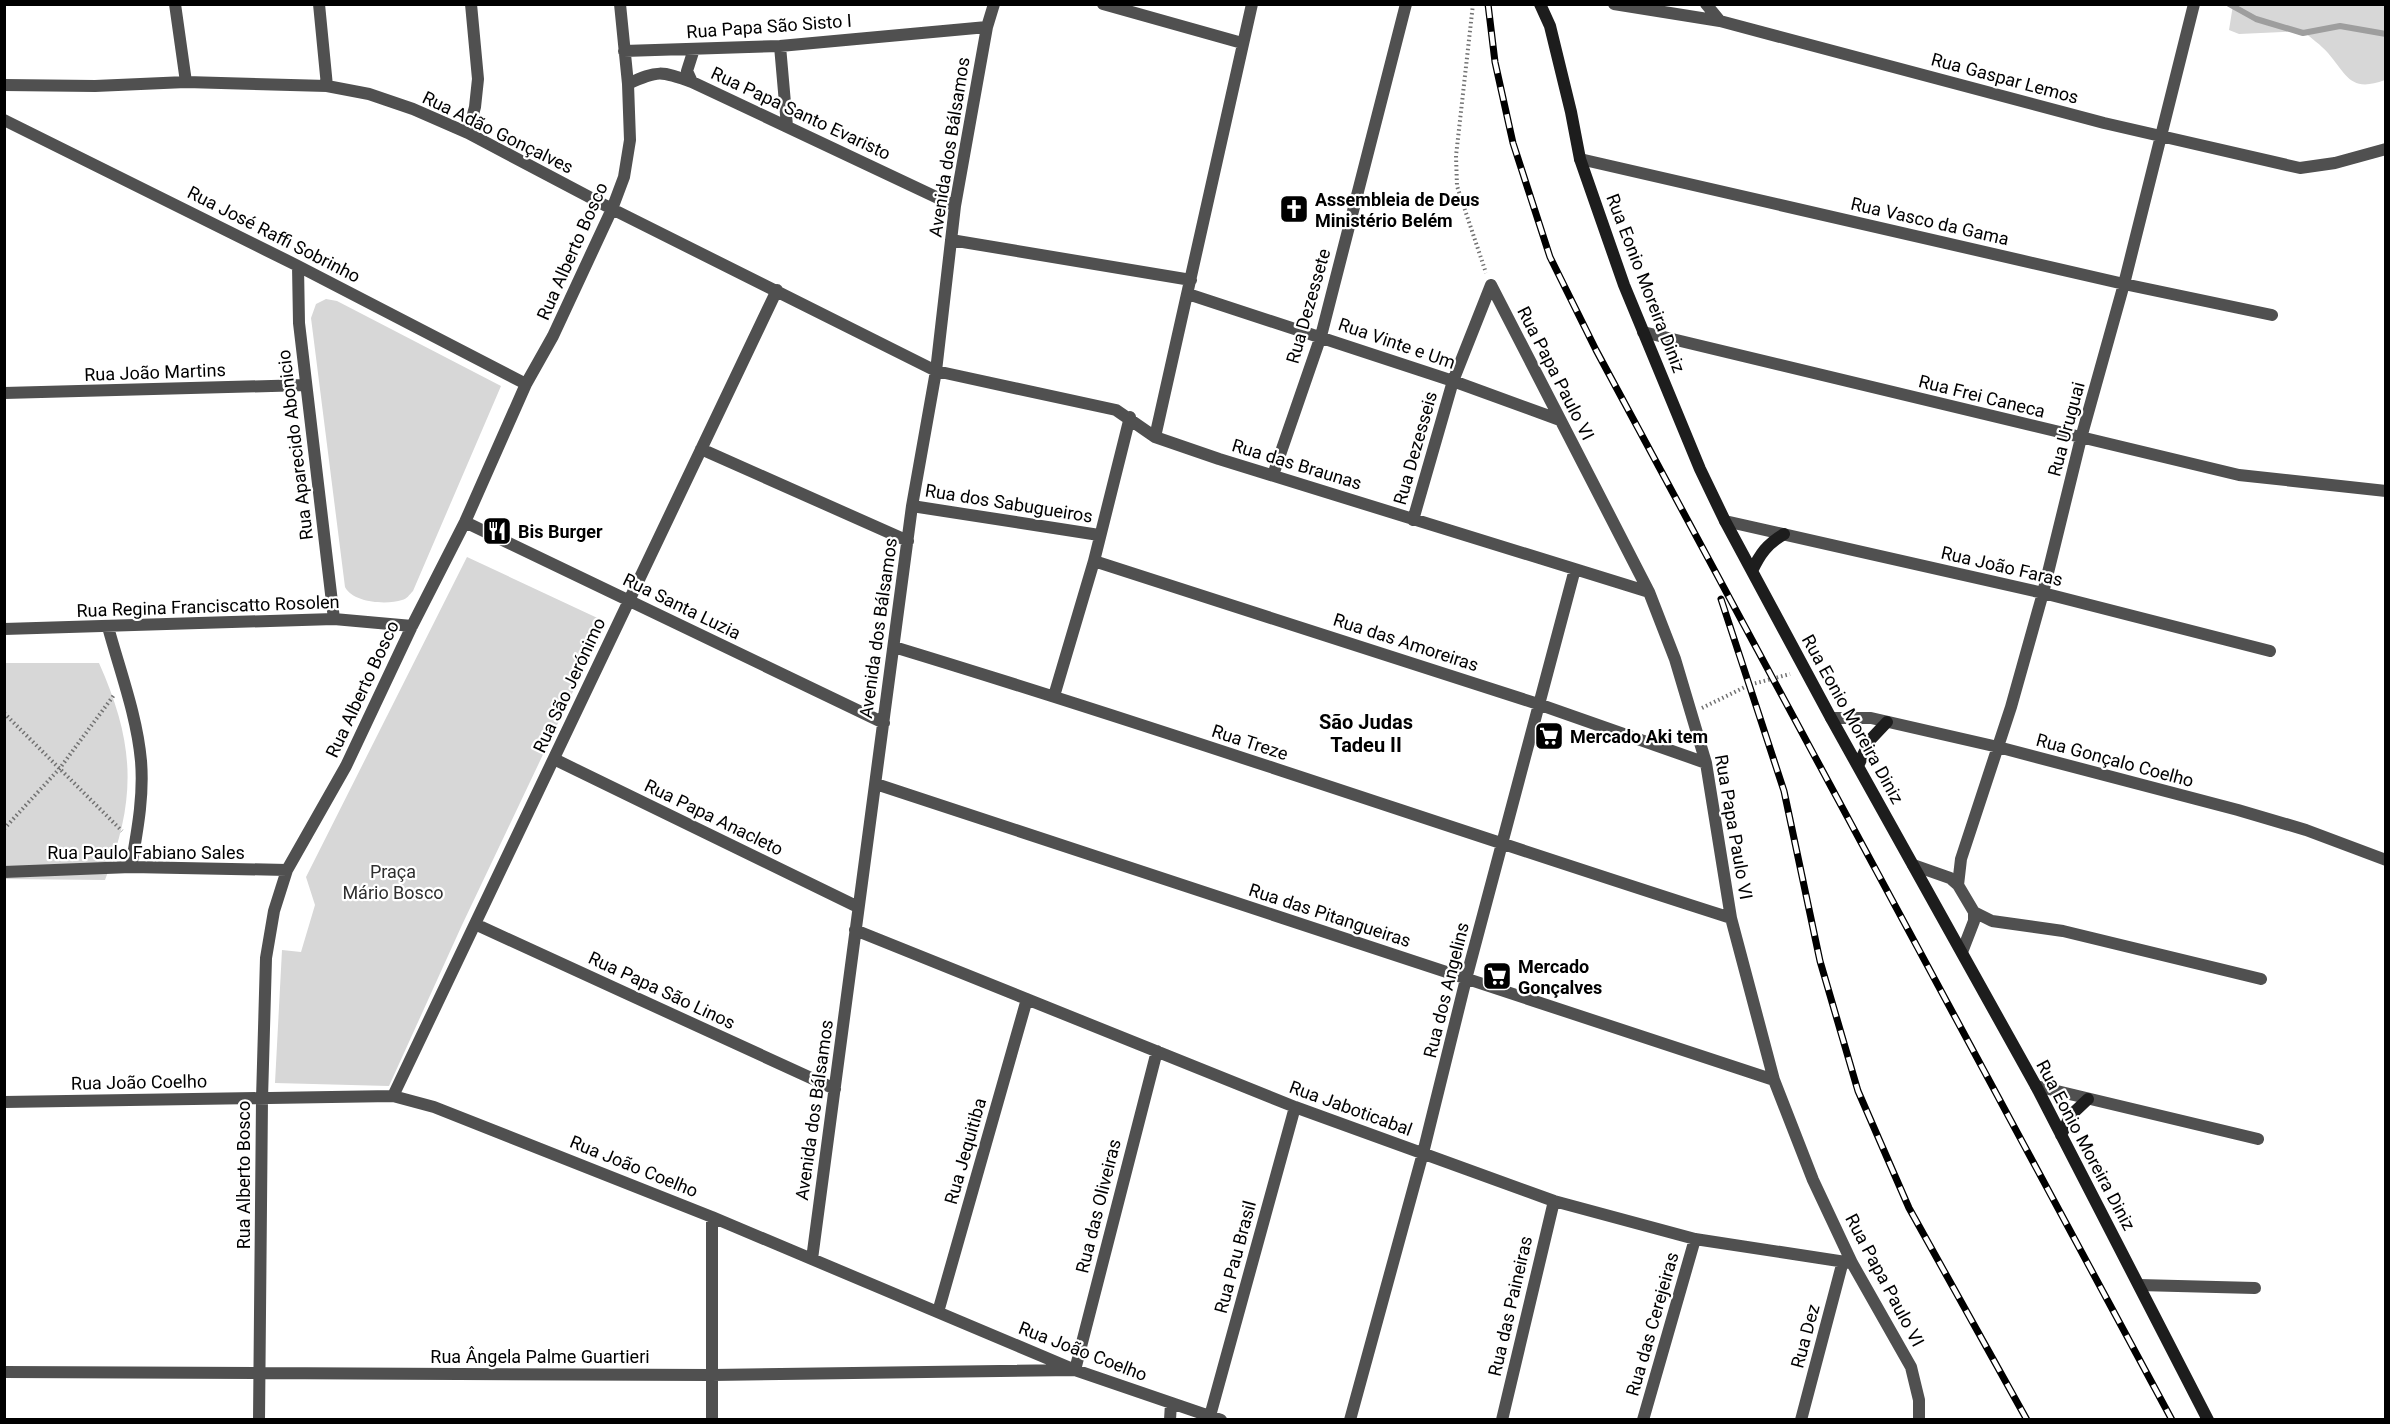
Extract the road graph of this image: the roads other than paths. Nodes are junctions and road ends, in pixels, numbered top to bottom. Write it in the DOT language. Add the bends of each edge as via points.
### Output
graph roads {
  1 [pos="175,4"];
  2 [pos="320,4"];
  3 [pos="471,4"];
  4 [pos="620,4"];
  5 [pos="994,4"];
  6 [pos="1103,4"];
  7 [pos="1252,4"];
  8 [pos="1406,4"];
  9 [pos="1540,4"];
  10 [pos="1614,4"];
  11 [pos="1706,4"];
  12 [pos="2194,4"];
  13 [pos="1720,21"];
  14 [pos="987,27"];
  15 [pos="1242,43"];
  16 [pos="780,46"];
  17 [pos="694,49"];
  18 [pos="624,51"];
  19 [pos="186,82"];
  20 [pos="692,82"];
  21 [pos="628,84"];
  22 [pos="4,86"];
  23 [pos="327,86"];
  24 [pos="4,120"];
  25 [pos="787,126"];
  26 [pos="468,133"];
  27 [pos="2160,135"];
  28 [pos="2385,149"];
  29 [pos="1580,159"];
  30 [pos="955,206"];
  31 [pos="612,209"];
  32 [pos="951,240"];
  33 [pos="298,266"];
  34 [pos="1191,280"];
  35 [pos="2124,284"];
  36 [pos="1491,285"];
  37 [pos="777,290"];
  38 [pos="1188,294"];
  39 [pos="2272,315"];
  40 [pos="1643,332"];
  41 [pos="1320,336"];
  42 [pos="936,371"];
  43 [pos="1453,381"];
  44 [pos="526,384"];
  45 [pos="306,385"];
  46 [pos="4,393"];
  47 [pos="1130,417"];
  48 [pos="1560,420"];
  49 [pos="1155,436"];
  50 [pos="2081,438"];
  51 [pos="701,449"];
  52 [pos="1273,475"];
  53 [pos="2385,491"];
  54 [pos="912,506"];
  55 [pos="1413,520"];
  56 [pos="1725,521"];
  57 [pos="465,522"];
  58 [pos="1784,534"];
  59 [pos="1099,535"];
  60 [pos="908,541"];
  61 [pos="1094,561"];
  62 [pos="1575,569"];
  63 [pos="1752,571"];
  64 [pos="1649,592"];
  65 [pos="2043,593"];
  66 [pos="629,601"];
  67 [pos="334,619"];
  68 [pos="412,626"];
  69 [pos="108,627"];
  70 [pos="4,629"];
  71 [pos="894,646"];
  72 [pos="2270,651"];
  73 [pos="1054,696"];
  74 [pos="1538,704"];
  75 [pos="1831,718"];
  76 [pos="1887,722"];
  77 [pos="884,723"];
  78 [pos="1998,747"];
  79 [pos="554,759"];
  80 [pos="1706,763"];
  81 [pos="1858,766"];
  82 [pos="876,784"];
  83 [pos="1503,845"];
  84 [pos="1961,859"];
  85 [pos="2385,860"];
  86 [pos="1913,865"];
  87 [pos="131,867"];
  88 [pos="287,870"];
  89 [pos="4,872"];
  90 [pos="1946,876"];
  91 [pos="1958,885"];
  92 [pos="858,907"];
  93 [pos="1974,912"];
  94 [pos="1731,918"];
  95 [pos="1992,921"];
  96 [pos="475,924"];
  97 [pos="1971,928"];
  98 [pos="855,930"];
  99 [pos="1962,952"];
  100 [pos="1466,979"];
  101 [pos="2261,979"];
  102 [pos="1027,999"];
  103 [pos="1157,1051"];
  104 [pos="1774,1080"];
  105 [pos="2036,1086"];
  106 [pos="835,1089"];
  107 [pos="393,1096"];
  108 [pos="262,1099"];
  109 [pos="2088,1099"];
  110 [pos="4,1102"];
  111 [pos="1295,1107"];
  112 [pos="2061,1135"];
  113 [pos="2258,1139"];
  114 [pos="1423,1153"];
  115 [pos="1554,1201"];
  116 [pos="712,1217"];
  117 [pos="1695,1239"];
  118 [pos="812,1258"];
  119 [pos="1847,1262"];
  120 [pos="2139,1285"];
  121 [pos="2255,1287"];
  122 [pos="938,1312"];
  123 [pos="1075,1370"];
  124 [pos="4,1372"];
  125 [pos="260,1373"];
  126 [pos="712,1375"];
  127 [pos="1171,1403"];
  128 [pos="1215,1418"];
  129 [pos="259,1419"];
  130 [pos="712,1419"];
  131 [pos="1170,1419"];
  132 [pos="1350,1419"];
  133 [pos="1502,1419"];
  134 [pos="1643,1419"];
  135 [pos="1801,1419"];
  136 [pos="1919,1419"];
  137 [pos="2208,1419"];
  1 -- 19 [label="street"];
  2 -- 23 [label="street"];
  3 -- 26 [label="street" via="478,80"];
  4 -- 18 [label="street, Rua Alberto Bosco"];
  5 -- 14 [label="street, Avenida dos Bálsamos"];
  6 -- 15 [label="street"];
  7 -- 15 [label="street"];
  8 -- 41 [label="street, Rua Dezessete"];
  9 -- 29 [label="main road, Rua Eonio Moreira Diniz" via="1550,26"];
  10 -- 13 [label="street, Rua Gaspar Lemos"];
  11 -- 13 [label="street"];
  12 -- 27 [label="street, Rua Uruguai"];
  13 -- 27 [label="street, Rua Gaspar Lemos"];
  14 -- 16 [label="street, Rua Papa São Sisto I"];
  14 -- 30 [label="street, Avenida dos Bálsamos"];
  15 -- 34 [label="street"];
  16 -- 17 [label="street, Rua Papa São Sisto I"];
  16 -- 25 [label="street"];
  17 -- 18 [label="street, Rua Papa São Sisto I"];
  17 -- 20 [label="street" via="687,71"];
  18 -- 21 [label="street, Rua Alberto Bosco"];
  19 -- 22 [label="street, Rua Adão Gonçalves"];
  19 -- 23 [label="street, Rua Adão Gonçalves"];
  20 -- 21 [label="street, Rua Papa Santo Evaristo" via="656,72"];
  20 -- 25 [label="street, Rua Papa Santo Evaristo"];
  21 -- 31 [label="street, Rua Alberto Bosco" via="630,140 624,177"];
  23 -- 26 [label="street, Rua Adão Gonçalves" via="369,94"];
  24 -- 33 [label="street, Rua José Raffi Sobrinho"];
  25 -- 30 [label="street, Rua Papa Santo Evaristo"];
  26 -- 31 [label="street, Rua Adão Gonçalves"];
  27 -- 28 [label="street, Rua Gaspar Lemos" via="2300,168"];
  27 -- 35 [label="street, Rua Uruguai"];
  29 -- 35 [label="street, Rua Vasco da Gama"];
  29 -- 40 [label="main road, Rua Eonio Moreira Diniz"];
  30 -- 32 [label="street, Avenida dos Bálsamos"];
  31 -- 37 [label="street, Rua Adão Gonçalves"];
  31 -- 44 [label="street, Rua Alberto Bosco" via="553,336"];
  32 -- 34 [label="street"];
  32 -- 42 [label="street, Avenida dos Bálsamos"];
  33 -- 44 [label="street, Rua José Raffi Sobrinho"];
  33 -- 45 [label="street, Rua Aparecido Abonicio"];
  34 -- 38 [label="street"];
  35 -- 39 [label="street, Rua Vasco da Gama"];
  35 -- 50 [label="street, Rua Uruguai"];
  36 -- 43 [label="street, Rua Dezesseis"];
  36 -- 48 [label="street, Rua Papa Paulo VI"];
  37 -- 42 [label="street, Rua Adão Gonçalves"];
  37 -- 51 [label="street, Rua São Jerónimo"];
  38 -- 41 [label="street, Rua Vinte e Um"];
  38 -- 49 [label="street"];
  40 -- 50 [label="street, Rua Frei Caneca"];
  40 -- 56 [label="main road, Rua Eonio Moreira Diniz"];
  41 -- 43 [label="street, Rua Vinte e Um"];
  41 -- 52 [label="street, Rua Dezessete"];
  42 -- 47 [label="street, Rua das Braunas" via="1116,410"];
  42 -- 54 [label="street, Avenida dos Bálsamos"];
  43 -- 48 [label="street, Rua Vinte e Um"];
  43 -- 55 [label="street, Rua Dezesseis"];
  44 -- 57 [label="street, Rua Alberto Bosco"];
  45 -- 46 [label="street, Rua João Martins"];
  45 -- 67 [label="street, Rua Aparecido Abonicio"];
  47 -- 49 [label="street, Rua das Braunas"];
  47 -- 59 [label="street"];
  48 -- 64 [label="street, Rua Papa Paulo VI"];
  49 -- 52 [label="street, Rua das Braunas"];
  50 -- 53 [label="street, Rua Frei Caneca" via="2239,475"];
  50 -- 65 [label="street, Rua Uruguai"];
  51 -- 60 [label="street"];
  51 -- 66 [label="street, Rua São Jerónimo"];
  52 -- 55 [label="street, Rua das Braunas"];
  54 -- 59 [label="street, Rua dos Sabugueiros"];
  54 -- 60 [label="street, Avenida dos Bálsamos"];
  55 -- 62 [label="street, Rua das Braunas"];
  56 -- 58 [label="street, Rua João Faras"];
  56 -- 63 [label="main road, Rua Eonio Moreira Diniz"];
  57 -- 66 [label="street, Rua Santa Luzia"];
  57 -- 68 [label="street, Rua Alberto Bosco"];
  58 -- 63 [label="main road" via="1770,542"];
  58 -- 65 [label="street, Rua João Faras"];
  59 -- 61 [label="street"];
  60 -- 71 [label="street, Avenida dos Bálsamos"];
  61 -- 73 [label="street"];
  61 -- 74 [label="street, Rua das Amoreiras"];
  62 -- 64 [label="street, Rua das Braunas"];
  62 -- 74 [label="street, Rua dos Angelins"];
  63 -- 75 [label="main road, Rua Eonio Moreira Diniz"];
  64 -- 80 [label="street, Rua Papa Paulo VI" via="1675,659"];
  65 -- 72 [label="street, Rua João Faras"];
  65 -- 78 [label="street, Rua Uruguai"];
  66 -- 77 [label="street, Rua Santa Luzia"];
  66 -- 79 [label="street, Rua São Jerónimo"];
  67 -- 68 [label="street, Rua Regina Franciscatto Rosolen"];
  67 -- 69 [label="street, Rua Regina Franciscatto Rosolen"];
  68 -- 88 [label="street, Rua Alberto Bosco" via="346,766"];
  69 -- 70 [label="street, Rua Regina Franciscatto Rosolen"];
  69 -- 87 [label="street" via="135,722 141,762 141,803"];
  71 -- 73 [label="street, Rua Treze"];
  71 -- 77 [label="street, Avenida dos Bálsamos"];
  73 -- 83 [label="street, Rua Treze"];
  74 -- 80 [label="street, Rua das Amoreiras"];
  74 -- 83 [label="street, Rua dos Angelins"];
  75 -- 76 [label="street, Rua Gonçalo Coelho"];
  75 -- 81 [label="main road, Rua Eonio Moreira Diniz"];
  76 -- 78 [label="street, Rua Gonçalo Coelho"];
  76 -- 81 [label="main road" via="1870,740"];
  77 -- 82 [label="street, Avenida dos Bálsamos"];
  78 -- 84 [label="street, Rua Uruguai"];
  78 -- 85 [label="street, Rua Gonçalo Coelho" via="2306,830"];
  79 -- 92 [label="street, Rua Papa Anacleto"];
  79 -- 96 [label="street, Rua São Jerónimo"];
  80 -- 94 [label="street, Rua Papa Paulo VI"];
  81 -- 86 [label="main road, Rua Eonio Moreira Diniz"];
  82 -- 92 [label="street, Avenida dos Bálsamos"];
  82 -- 100 [label="street, Rua das Pitangueiras"];
  83 -- 94 [label="street, Rua Treze"];
  83 -- 100 [label="street, Rua dos Angelins"];
  84 -- 90 [label="street"];
  84 -- 91 [label="street"];
  86 -- 90 [label="street"];
  86 -- 99 [label="main road, Rua Eonio Moreira Diniz"];
  87 -- 88 [label="street, Rua Paulo Fabiano Sales"];
  87 -- 89 [label="street, Rua Paulo Fabiano Sales"];
  88 -- 108 [label="street, Rua Alberto Bosco" via="274,911 266,958"];
  90 -- 91 [label="street"];
  91 -- 93 [label="street"];
  92 -- 98 [label="street, Avenida dos Bálsamos"];
  93 -- 95 [label="street"];
  93 -- 97 [label="street"];
  94 -- 104 [label="street, Rua Papa Paulo VI"];
  95 -- 97 [label="street"];
  95 -- 101 [label="street" via="2063,931"];
  96 -- 106 [label="street, Rua Papa São Linos"];
  96 -- 107 [label="street, Rua São Jerónimo"];
  97 -- 99 [label="street"];
  98 -- 102 [label="street, Rua Jaboticabal"];
  98 -- 106 [label="street, Avenida dos Bálsamos"];
  99 -- 105 [label="main road, Rua Eonio Moreira Diniz"];
  100 -- 104 [label="street, Rua das Pitangueiras"];
  100 -- 114 [label="street, Rua dos Angelins"];
  102 -- 103 [label="street, Rua Jaboticabal"];
  102 -- 122 [label="street, Rua Jequitiba"];
  103 -- 111 [label="street, Rua Jaboticabal"];
  103 -- 123 [label="street, Rua das Oliveiras"];
  104 -- 119 [label="street, Rua Papa Paulo VI"];
  105 -- 109 [label="street"];
  105 -- 112 [label="main road, Rua Eonio Moreira Diniz"];
  106 -- 118 [label="street, Avenida dos Bálsamos"];
  107 -- 108 [label="street, Rua João Coelho"];
  107 -- 116 [label="street, Rua João Coelho" via="434,1107"];
  108 -- 110 [label="street, Rua João Coelho"];
  108 -- 125 [label="street, Rua Alberto Bosco"];
  109 -- 112 [label="main road" via="2071,1115"];
  109 -- 113 [label="street"];
  111 -- 114 [label="street, Rua Jaboticabal"];
  111 -- 128 [label="street, Rua Pau Brasil"];
  112 -- 120 [label="main road, Rua Eonio Moreira Diniz"];
  114 -- 115 [label="street, Rua Jaboticabal"];
  114 -- 132 [label="street, Rua dos Angelins"];
  115 -- 117 [label="street, Rua Jaboticabal"];
  115 -- 133 [label="street, Rua das Paineiras"];
  116 -- 118 [label="street, Rua João Coelho"];
  116 -- 126 [label="street"];
  117 -- 119 [label="street, Rua Jaboticabal"];
  117 -- 134 [label="street, Rua das Cerejeiras"];
  118 -- 122 [label="street, Rua João Coelho"];
  119 -- 135 [label="street, Rua Dez"];
  119 -- 136 [label="street, Rua Papa Paulo VI" via="1911,1367"];
  120 -- 121 [label="street"];
  120 -- 137 [label="main road, Rua Eonio Moreira Diniz"];
  122 -- 123 [label="street, Rua João Coelho"];
  123 -- 126 [label="street, Rua Ângela Palme Guartieri"];
  123 -- 127 [label="street, Rua João Coelho"];
  124 -- 125 [label="street, Rua Ângela Palme Guartieri"];
  125 -- 126 [label="street, Rua Ângela Palme Guartieri"];
  125 -- 129 [label="street, Rua Alberto Bosco"];
  126 -- 130 [label="street"];
  127 -- 128 [label="street, Rua João Coelho"];
  127 -- 131 [label="street"];
}
